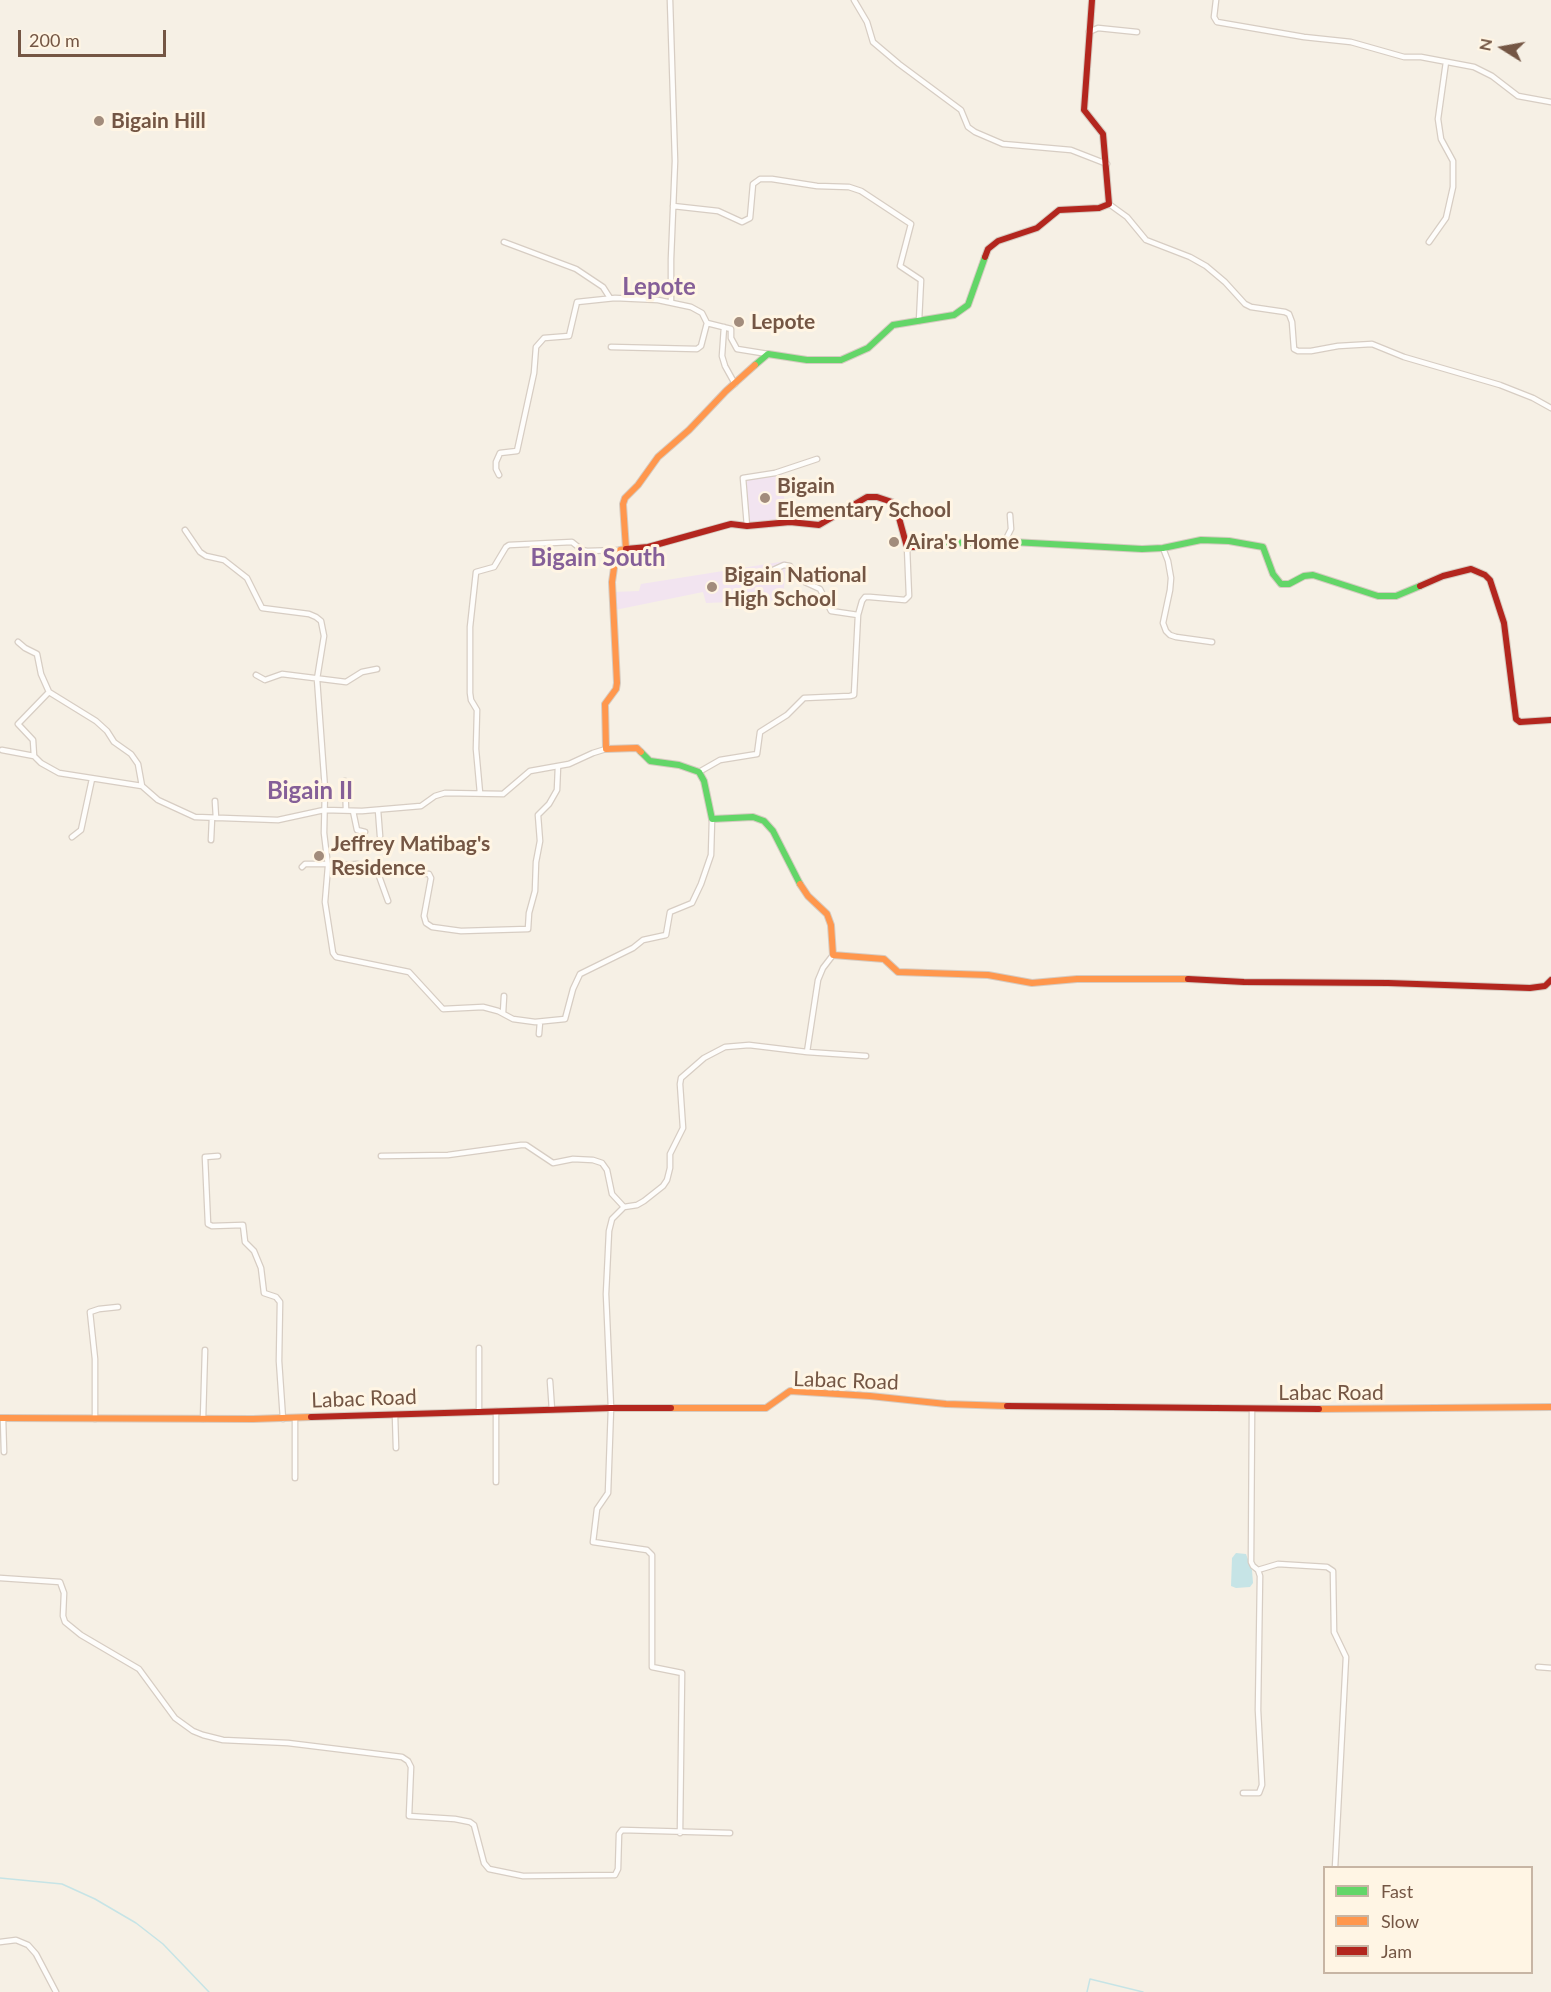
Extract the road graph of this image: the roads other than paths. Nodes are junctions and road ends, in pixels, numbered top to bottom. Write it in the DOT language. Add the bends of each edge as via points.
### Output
graph roads {
  1 [pos="670,0"];
  2 [pos="854,0"];
  3 [pos="1092,0"];
  4 [pos="1216,0"];
  5 [pos="1089,32"];
  6 [pos="1137,32"];
  7 [pos="1446,62"];
  8 [pos="1551,102"];
  9 [pos="1107,164"];
  10 [pos="1109,204"];
  11 [pos="673,206"];
  12 [pos="504,242"];
  13 [pos="1429,242"];
  14 [pos="610,298"];
  15 [pos="671,302"];
  16 [pos="919,321"];
  17 [pos="706,323"];
  18 [pos="724,327"];
  19 [pos="611,347"];
  20 [pos="768,354"];
  21 [pos="735,384"];
  22 [pos="1551,408"];
  23 [pos="818,459"];
  24 [pos="499,475"];
  25 [pos="1010,515"];
  26 [pos="747,526"];
  27 [pos="185,530"];
  28 [pos="1004,543"];
  29 [pos="907,547"];
  30 [pos="1163,548"];
  31 [pos="622,549"];
  32 [pos="773,570"];
  33 [pos="858,615"];
  34 [pos="18,642"];
  35 [pos="1212,642"];
  36 [pos="377,669"];
  37 [pos="256,675"];
  38 [pos="317,679"];
  39 [pos="50,692"];
  40 [pos="1551,720"];
  41 [pos="606,749"];
  42 [pos="2,750"];
  43 [pos="34,756"];
  44 [pos="558,766"];
  45 [pos="699,772"];
  46 [pos="92,779"];
  47 [pos="345,781"];
  48 [pos="142,786"];
  49 [pos="480,793"];
  50 [pos="215,801"];
  51 [pos="324,810"];
  52 [pos="346,810"];
  53 [pos="378,810"];
  54 [pos="353,811"];
  55 [pos="214,818"];
  56 [pos="712,819"];
  57 [pos="365,832"];
  58 [pos="380,836"];
  59 [pos="72,837"];
  60 [pos="210,840"];
  61 [pos="328,865"];
  62 [pos="302,867"];
  63 [pos="381,870"];
  64 [pos="388,901"];
  65 [pos="833,955"];
  66 [pos="1551,980"];
  67 [pos="504,996"];
  68 [pos="502,1013"];
  69 [pos="540,1022"];
  70 [pos="539,1034"];
  71 [pos="807,1052"];
  72 [pos="866,1056"];
  73 [pos="218,1156"];
  74 [pos="381,1156"];
  75 [pos="624,1207"];
  76 [pos="118,1307"];
  77 [pos="479,1348"];
  78 [pos="205,1350"];
  79 [pos="550,1381"];
  80 [pos="1551,1407"];
  81 [pos="611,1408"];
  82 [pos="1252,1409"];
  83 [pos="552,1410"];
  84 [pos="496,1411"];
  85 [pos="479,1412"];
  86 [pos="395,1415"];
  87 [pos="1,1418"];
  88 [pos="95,1419"];
  89 [pos="203,1419"];
  90 [pos="283,1419"];
  91 [pos="295,1419"];
  92 [pos="396,1448"];
  93 [pos="4,1452"];
  94 [pos="294,1478"];
  95 [pos="496,1482"];
  96 [pos="1258,1570"];
  97 [pos="0,1578"];
  98 [pos="1538,1667"];
  99 [pos="1551,1668"];
  100 [pos="1243,1794"];
  101 [pos="680,1833"];
  102 [pos="730,1833"];
  103 [pos="1335,1866"];
  104 [pos="0,1942"];
  105 [pos="56,1992"];
  1 -- 11 [label="street"];
  2 -- 9 [label="street" via="873,42 961,110 968,127 975,132 1003,144 1071,150"];
  3 -- 5 [label="street"];
  4 -- 7 [label="street" via="1217,22 1351,42 1404,57"];
  5 -- 6 [label="street" via="1098,28"];
  5 -- 9 [label="street" via="1084,110 1103,134"];
  7 -- 8 [label="street" via="1474,67 1518,96"];
  7 -- 13 [label="street" via="1438,119 1441,139 1453,161 1453,187 1446,218"];
  9 -- 10 [label="street"];
  10 -- 16 [label="street" via="1059,210 1037,228 998,241 988,249 968,305 954,315"];
  10 -- 22 [label="street" via="1127,217 1146,240 1206,266 1245,304 1289,314 1294,349 1298,351 1372,344 1500,385"];
  11 -- 15 [label="street"];
  11 -- 16 [label="street" via="718,211 742,222 750,218 753,184 760,179 861,191 911,224 900,266 921,280"];
  12 -- 14 [label="street" via="576,269 603,287"];
  14 -- 15 [label="street"];
  14 -- 24 [label="street" via="577,302 569,336 544,338 536,347 517,451 498,456"];
  15 -- 17 [label="street" via="696,309"];
  16 -- 20 [label="street" via="893,325 868,348 841,360"];
  17 -- 18 [label="street"];
  17 -- 19 [label="street" via="697,349"];
  18 -- 20 [label="street" via="731,328 737,349"];
  18 -- 21 [label="street" via="722,356"];
  20 -- 21 [label="street"];
  21 -- 31 [label="street" via="658,457 625,498"];
  23 -- 26 [label="street" via="775,473 743,478"];
  25 -- 28 [label="street" via="1011,529"];
  26 -- 29 [label="street" via="790,522 819,525 859,500 877,497 896,507"];
  26 -- 31 [label="street" via="723,525 648,547"];
  27 -- 38 [label="street" via="200,552 224,560 246,578 262,608 309,614 321,621 324,634"];
  28 -- 29 [label="street" via="929,543"];
  28 -- 30 [label="street"];
  29 -- 33 [label="street" via="909,596 905,600 865,597"];
  30 -- 35 [label="street" via="1171,578 1163,623 1166,631"];
  30 -- 40 [label="street" via="1201,540 1259,545 1266,550 1273,574 1281,584 1313,575 1378,596 1396,596 1443,576 1474,570 1490,580 1504,623 1516,719"];
  31 -- 41 [label="street" via="614,559 612,582 617,683 605,704"];
  31 -- 49 [label="street" via="587,551 572,542 509,545 494,567 476,572 470,627 470,693 477,710"];
  32 -- 33 [label="street" via="790,566 796,578 820,589 831,611"];
  33 -- 45 [label="street" via="854,694 804,698 783,719 760,732 757,754 720,760"];
  34 -- 39 [label="street" via="37,654"];
  36 -- 38 [label="street" via="362,672 346,682"];
  37 -- 38 [label="street" via="265,680 282,674"];
  38 -- 51 [label="street"];
  39 -- 43 [label="street" via="18,724 33,740"];
  39 -- 48 [label="street" via="96,721 131,754 138,764"];
  41 -- 44 [label="street"];
  41 -- 45 [label="street" via="638,748 650,761"];
  42 -- 43 [label="street"];
  43 -- 46 [label="street" via="54,772"];
  44 -- 49 [label="street" via="530,771 503,794"];
  44 -- 63 [label="street" via="557,790 538,815 540,841 528,929 454,931 432,927 424,916 429,874"];
  45 -- 56 [label="street"];
  46 -- 48 [label="street"];
  46 -- 59 [label="street" via="81,830"];
  47 -- 52 [label="street"];
  48 -- 55 [label="street" via="158,800 192,816"];
  49 -- 53 [label="street" via="445,794 421,806"];
  50 -- 55 [label="street"];
  51 -- 52 [label="street"];
  51 -- 55 [label="street" via="278,820"];
  51 -- 61 [label="street"];
  52 -- 54 [label="street"];
  53 -- 54 [label="street"];
  53 -- 58 [label="street"];
  54 -- 57 [label="street" via="357,830"];
  55 -- 60 [label="street"];
  56 -- 65 [label="street" via="753,817 764,821 773,831 808,896 827,914"];
  56 -- 69 [label="street" via="711,855 701,884 689,905 670,912 666,935 643,940 580,974 567,1017"];
  61 -- 62 [label="street"];
  61 -- 63 [label="street" via="368,865"];
  61 -- 68 [label="street" via="325,902 336,957 409,972 443,1009 483,1007"];
  63 -- 64 [label="street" via="379,876"];
  65 -- 66 [label="street" via="884,959 902,973 988,975 1032,983 1202,979 1530,988 1545,986"];
  65 -- 71 [label="street" via="818,980"];
  67 -- 68 [label="street"];
  68 -- 69 [label="street" via="513,1019"];
  69 -- 70 [label="street"];
  71 -- 72 [label="street"];
  71 -- 75 [label="street" via="735,1045 694,1065 680,1082 683,1128 669,1157 667,1180 644,1202"];
  73 -- 90 [label="street" via="205,1157 208,1224 243,1225 245,1242 261,1268 264,1293 280,1302"];
  74 -- 75 [label="street" via="448,1155 526,1145 553,1163 573,1159 602,1164 612,1194"];
  75 -- 81 [label="street" via="612,1219 608,1242"];
  76 -- 88 [label="street" via="90,1312"];
  77 -- 85 [label="street"];
  78 -- 89 [label="street"];
  79 -- 83 [label="street"];
  80 -- 82 [label="street, Labac Road"];
  81 -- 82 [label="street, Labac Road" via="766,1408 790,1391 960,1405"];
  81 -- 83 [label="street, Labac Road"];
  81 -- 101 [label="street" via="608,1493 597,1509 593,1542 647,1550 652,1555 652,1667 682,1673"];
  82 -- 96 [label="street" via="1251,1562"];
  83 -- 84 [label="street, Labac Road"];
  84 -- 85 [label="street, Labac Road"];
  84 -- 95 [label="street"];
  85 -- 86 [label="street, Labac Road"];
  86 -- 91 [label="street, Labac Road"];
  86 -- 92 [label="street"];
  87 -- 88 [label="street, Labac Road"];
  87 -- 93 [label="street"];
  88 -- 89 [label="street, Labac Road"];
  89 -- 90 [label="street, Labac Road"];
  90 -- 91 [label="street, Labac Road"];
  91 -- 94 [label="street"];
  96 -- 100 [label="street" via="1262,1785 1259,1793"];
  96 -- 103 [label="street" via="1278,1564 1299,1564 1333,1571 1334,1632 1346,1657"];
  97 -- 101 [label="street" via="60,1582 64,1593 63,1616 69,1626 139,1669 175,1718 203,1735 402,1757 411,1767 410,1816 470,1822 489,1869 523,1876 615,1875 620,1832"];
  98 -- 99 [label="street"];
  101 -- 102 [label="street"];
  104 -- 105 [label="street" via="16,1940 28,1945"];
}
